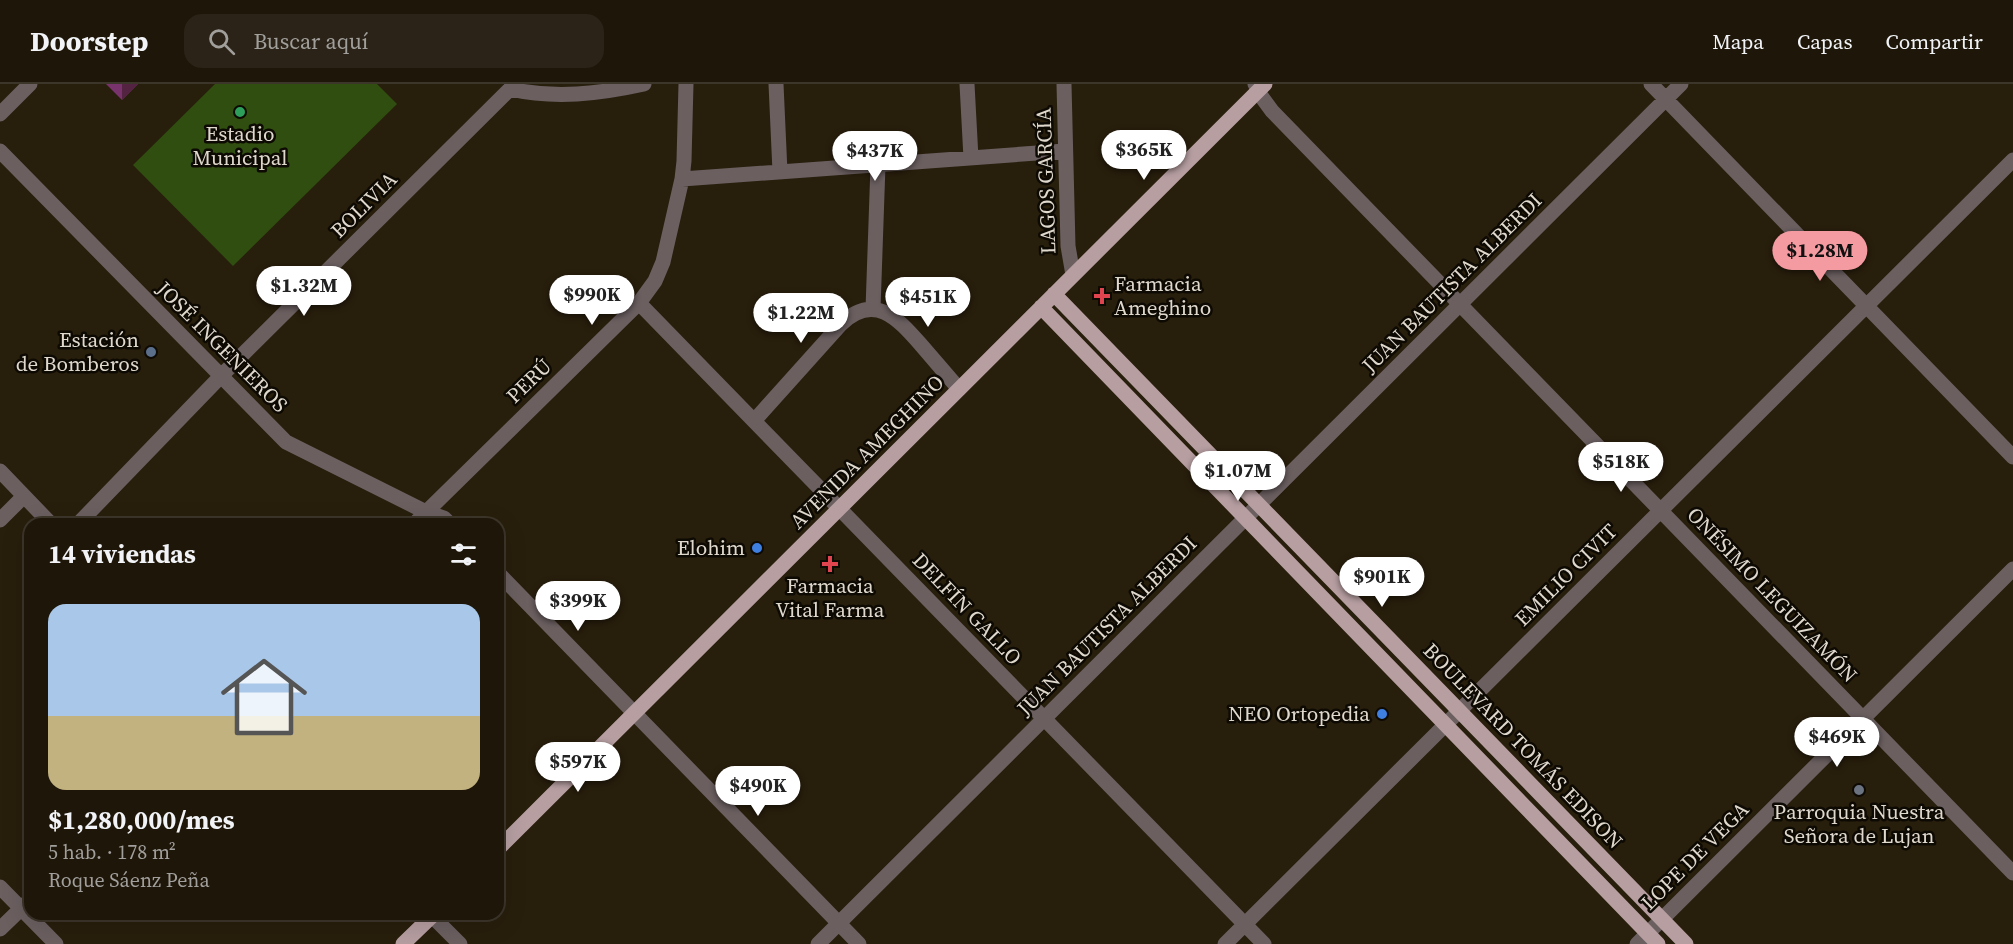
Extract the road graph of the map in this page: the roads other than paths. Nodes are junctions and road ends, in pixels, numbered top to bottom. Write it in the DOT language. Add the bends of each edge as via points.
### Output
graph roads {
  1 [pos="29,84"];
  2 [pos="644,84"];
  3 [pos="686,84"];
  4 [pos="776,84"];
  5 [pos="967,84"];
  6 [pos="1064,84"];
  7 [pos="1651,84"];
  8 [pos="1681,84"];
  9 [pos="1259,86"];
  10 [pos="508,87"];
  11 [pos="1666,99"];
  12 [pos="0,114"];
  13 [pos="0,151"];
  14 [pos="1065,152"];
  15 [pos="971,158"];
  16 [pos="2013,160"];
  17 [pos="878,165"];
  18 [pos="780,172"];
  19 [pos="682,179"];
  20 [pos="1073,275"];
  21 [pos="1054,294"];
  22 [pos="639,303"];
  23 [pos="1460,304"];
  24 [pos="1866,306"];
  25 [pos="1041,308"];
  26 [pos="873,309"];
  27 [pos="221,376"];
  28 [pos="959,389"];
  29 [pos="754,421"];
  30 [pos="2013,457"];
  31 [pos="0,471"];
  32 [pos="24,496"];
  33 [pos="1259,505"];
  34 [pos="839,509"];
  35 [pos="1661,510"];
  36 [pos="426,512"];
  37 [pos="45,518"];
  38 [pos="84,518"];
  39 [pos="420,518"];
  40 [pos="444,518"];
  41 [pos="1245,518"];
  42 [pos="0,519"];
  43 [pos="2013,569"];
  44 [pos="504,579"];
  45 [pos="1459,711"];
  46 [pos="634,713"];
  47 [pos="1863,718"];
  48 [pos="1044,719"];
  49 [pos="1445,724"];
  50 [pos="504,843"];
  51 [pos="2013,873"];
  52 [pos="0,886"];
  53 [pos="24,903"];
  54 [pos="24,906"];
  55 [pos="1662,919"];
  56 [pos="38,920"];
  57 [pos="426,920"];
  58 [pos="438,920"];
  59 [pos="839,924"];
  60 [pos="1245,924"];
  61 [pos="0,929"];
  62 [pos="1648,940"];
  63 [pos="56,944"];
  64 [pos="403,944"];
  65 [pos="460,944"];
  66 [pos="819,944"];
  67 [pos="859,944"];
  68 [pos="1225,944"];
  69 [pos="1264,944"];
  70 [pos="1686,944"];
  1 -- 12 [label="street"];
  2 -- 10 [label="street, BOLIVIA" via="576,95 538,94"];
  3 -- 19 [label="street, PERÚ"];
  4 -- 18 [label="street"];
  5 -- 15 [label="street"];
  6 -- 14 [label="street, LAGOS GARCÍA"];
  7 -- 11 [label="street"];
  8 -- 11 [label="street, JUAN BAUTISTA ALBERDI"];
  9 -- 20 [label="main road, AVENIDA AMEGHINO"];
  9 -- 23 [label="street, ONÉSIMO LEGUIZAMÓN" via="1272,111"];
  10 -- 27 [label="street, BOLIVIA"];
  11 -- 23 [label="street, JUAN BAUTISTA ALBERDI"];
  11 -- 24 [label="street"];
  13 -- 27 [label="street, JOSÉ INGENIEROS"];
  14 -- 15 [label="street"];
  14 -- 20 [label="street, LAGOS GARCÍA" via="1068,253"];
  15 -- 17 [label="street"];
  16 -- 24 [label="street, EMILIO CIVIT"];
  17 -- 18 [label="street"];
  17 -- 26 [label="street"];
  18 -- 19 [label="street"];
  19 -- 22 [label="street, PERÚ" via="663,262"];
  20 -- 21 [label="main road, AVENIDA AMEGHINO"];
  21 -- 25 [label="main road, AVENIDA AMEGHINO"];
  21 -- 33 [label="main road, BOULEVARD TOMÁS EDISON"];
  22 -- 29 [label="street, DELFÍN GALLO"];
  22 -- 36 [label="street, PERÚ"];
  23 -- 33 [label="street, JUAN BAUTISTA ALBERDI"];
  23 -- 35 [label="street, ONÉSIMO LEGUIZAMÓN"];
  24 -- 30 [label="street"];
  24 -- 35 [label="street, EMILIO CIVIT"];
  25 -- 28 [label="main road, AVENIDA AMEGHINO"];
  25 -- 41 [label="main road, BOULEVARD TOMÁS EDISON"];
  26 -- 28 [label="street" via="900,321"];
  26 -- 29 [label="street" via="845,320"];
  27 -- 36 [label="street, JOSÉ INGENIEROS" via="286,442"];
  27 -- 38 [label="street, BOLIVIA"];
  28 -- 34 [label="main road, AVENIDA AMEGHINO"];
  29 -- 34 [label="street, DELFÍN GALLO"];
  31 -- 32 [label="street"];
  32 -- 37 [label="street"];
  32 -- 42 [label="street"];
  33 -- 41 [label="street, JUAN BAUTISTA ALBERDI"];
  33 -- 45 [label="main road, BOULEVARD TOMÁS EDISON"];
  34 -- 46 [label="main road, AVENIDA AMEGHINO"];
  34 -- 48 [label="street, DELFÍN GALLO"];
  35 -- 45 [label="street, EMILIO CIVIT"];
  35 -- 47 [label="street, ONÉSIMO LEGUIZAMÓN"];
  36 -- 39 [label="street, PERÚ"];
  36 -- 40 [label="street, JOSÉ INGENIEROS"];
  41 -- 48 [label="street, JUAN BAUTISTA ALBERDI"];
  41 -- 49 [label="main road, BOULEVARD TOMÁS EDISON"];
  43 -- 47 [label="street, LOPE DE VEGA"];
  44 -- 46 [label="street"];
  45 -- 49 [label="street, EMILIO CIVIT"];
  45 -- 55 [label="main road, BOULEVARD TOMÁS EDISON"];
  46 -- 50 [label="main road, AVENIDA AMEGHINO"];
  46 -- 59 [label="street"];
  47 -- 51 [label="street, ONÉSIMO LEGUIZAMÓN"];
  47 -- 55 [label="street, LOPE DE VEGA"];
  48 -- 59 [label="street, JUAN BAUTISTA ALBERDI"];
  48 -- 60 [label="street, DELFÍN GALLO"];
  49 -- 60 [label="street, EMILIO CIVIT"];
  49 -- 62 [label="main road, BOULEVARD TOMÁS EDISON"];
  52 -- 53 [label="street"];
  54 -- 61 [label="street"];
  55 -- 62 [label="street, LOPE DE VEGA"];
  55 -- 70 [label="main road, BOULEVARD TOMÁS EDISON"];
  56 -- 63 [label="street"];
  57 -- 64 [label="main road"];
  58 -- 65 [label="street"];
  59 -- 66 [label="street, JUAN BAUTISTA ALBERDI"];
  59 -- 67 [label="street"];
  60 -- 68 [label="street, EMILIO CIVIT"];
  60 -- 69 [label="street, DELFÍN GALLO"];
}
